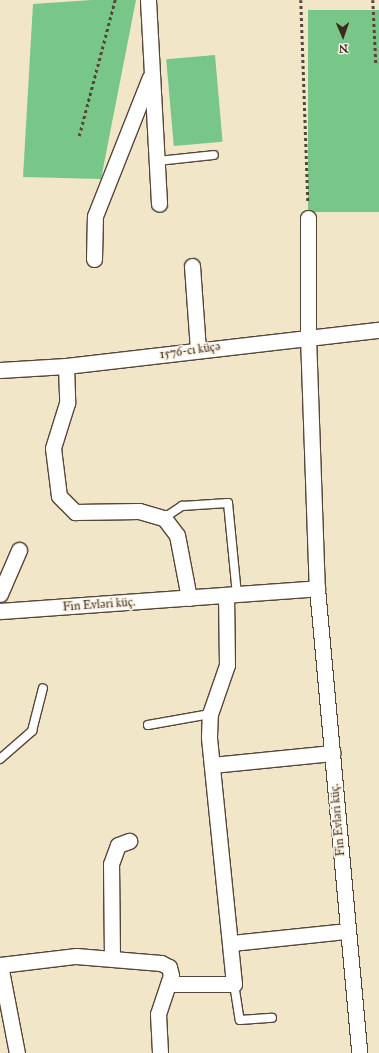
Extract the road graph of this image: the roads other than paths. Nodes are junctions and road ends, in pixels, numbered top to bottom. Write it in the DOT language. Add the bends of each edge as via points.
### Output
graph roads {
  1 [pos="148,0"];
  2 [pos="152,72"];
  3 [pos="214,155"];
  4 [pos="157,161"];
  5 [pos="159,204"];
  6 [pos="308,218"];
  7 [pos="94,259"];
  8 [pos="192,266"];
  9 [pos="379,330"];
  10 [pos="308,336"];
  11 [pos="198,349"];
  12 [pos="66,366"];
  13 [pos="0,370"];
  14 [pos="164,518"];
  15 [pos="19,550"];
  16 [pos="317,588"];
  17 [pos="0,594"];
  18 [pos="231,594"];
  19 [pos="189,598"];
  20 [pos="0,611"];
  21 [pos="43,688"];
  22 [pos="210,714"];
  23 [pos="148,724"];
  24 [pos="332,753"];
  25 [pos="0,759"];
  26 [pos="212,765"];
  27 [pos="129,841"];
  28 [pos="347,931"];
  29 [pos="232,943"];
  30 [pos="112,957"];
  31 [pos="0,965"];
  32 [pos="170,984"];
  33 [pos="234,984"];
  34 [pos="272,1018"];
  35 [pos="17,1053"];
  36 [pos="160,1053"];
  37 [pos="359,1053"];
  1 -- 2 [label="street"];
  2 -- 4 [label="street"];
  2 -- 7 [label="street" via="95,216"];
  3 -- 4 [label="lane"];
  4 -- 5 [label="street"];
  6 -- 10 [label="street, Fin Evləri küç."];
  8 -- 11 [label="street"];
  9 -- 10 [label="street, 1576-cı küçə"];
  10 -- 11 [label="street, 1576-cı küçə"];
  10 -- 16 [label="street, Fin Evləri küç."];
  11 -- 12 [label="street, 1576-cı küçə"];
  12 -- 13 [label="street, 1576-cı küçə"];
  12 -- 14 [label="street" via="67,403 53,448 59,496 75,512 139,511"];
  14 -- 18 [label="lane" via="182,506 228,503"];
  14 -- 19 [label="street" via="177,536"];
  15 -- 17 [label="street"];
  16 -- 18 [label="street, Fin Evləri küç."];
  16 -- 24 [label="street, Fin Evləri küç."];
  18 -- 19 [label="street, Fin Evləri küç."];
  18 -- 22 [label="street" via="226,675"];
  19 -- 20 [label="street, Fin Evləri küç."];
  21 -- 25 [label="lane" via="32,731 26,740"];
  22 -- 23 [label="lane"];
  22 -- 26 [label="street"];
  24 -- 26 [label="street"];
  24 -- 28 [label="street, Fin Evləri küç."];
  26 -- 29 [label="street"];
  27 -- 30 [label="street" via="118,845 111,864"];
  28 -- 29 [label="street"];
  28 -- 37 [label="street, Fin Evləri küç."];
  29 -- 33 [label="street"];
  30 -- 31 [label="street" via="53,956"];
  30 -- 32 [label="street" via="161,962 169,967"];
  31 -- 35 [label="street"];
  32 -- 33 [label="street"];
  32 -- 36 [label="street" via="158,1014"];
  33 -- 34 [label="lane" via="240,1020"];
}
